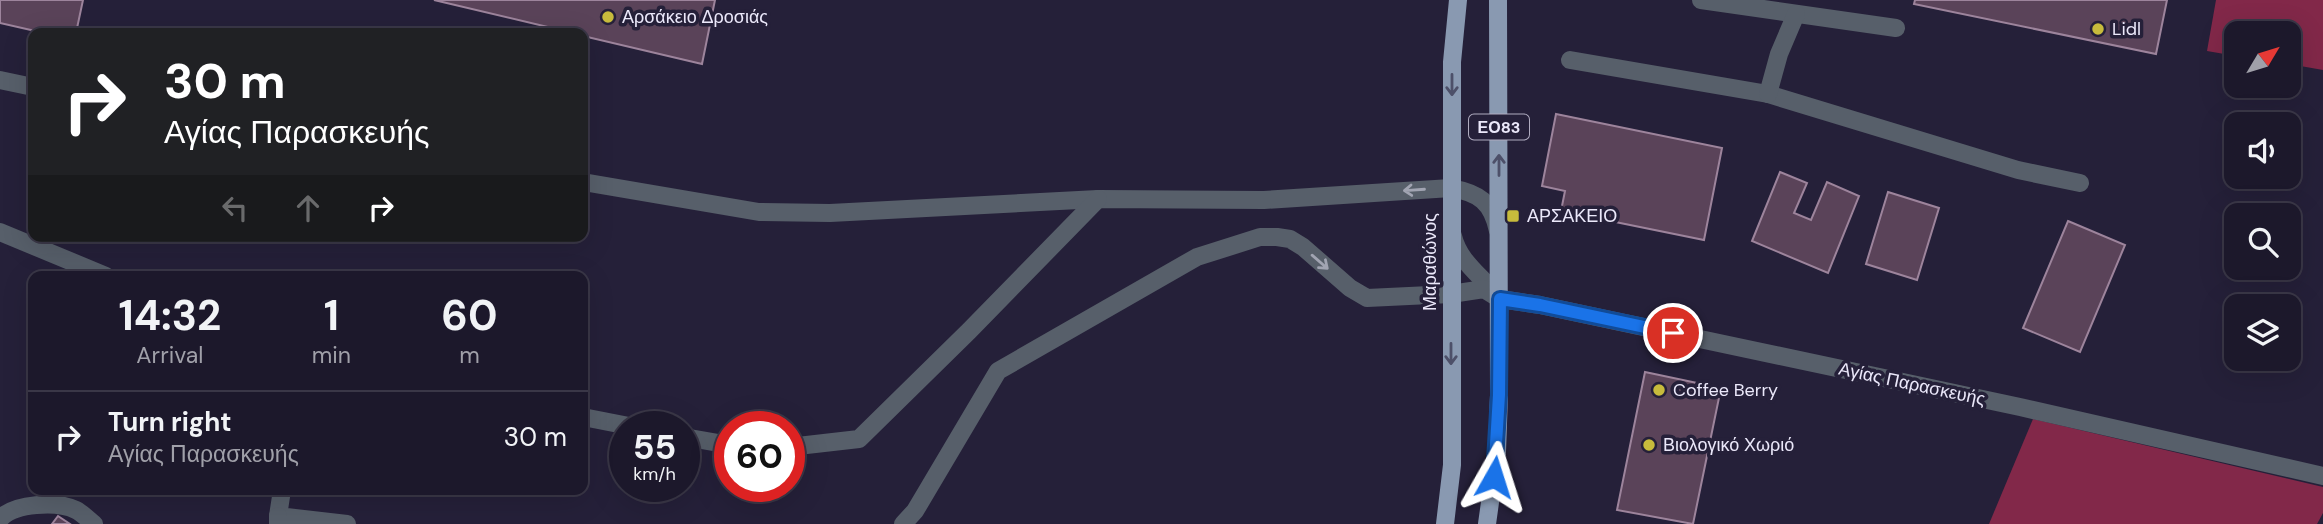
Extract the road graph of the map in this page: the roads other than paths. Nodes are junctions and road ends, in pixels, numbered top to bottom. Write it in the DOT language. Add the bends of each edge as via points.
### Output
graph roads {
  1 [pos="1458,0"];
  2 [pos="1499,0"];
  3 [pos="1701,0"];
  4 [pos="1796,14"];
  5 [pos="1896,28"];
  6 [pos="1570,60"];
  7 [pos="0,80"];
  8 [pos="28,86"];
  9 [pos="1768,94"];
  10 [pos="588,183"];
  11 [pos="2080,183"];
  12 [pos="1451,188"];
  13 [pos="1098,199"];
  14 [pos="1451,229"];
  15 [pos="0,232"];
  16 [pos="1499,233"];
  17 [pos="94,271"];
  18 [pos="1451,295"];
  19 [pos="1500,299"];
  20 [pos="588,418"];
  21 [pos="609,422"];
  22 [pos="805,445"];
  23 [pos="2323,476"];
  24 [pos="281,495"];
  25 [pos="0,519"];
  26 [pos="278,520"];
  27 [pos="94,524"];
  28 [pos="346,524"];
  29 [pos="903,524"];
  30 [pos="1445,524"];
  31 [pos="1487,524"];
  1 -- 12 [label="main road, Μαραθώνος / ΕΟ83, one-way" via="1452,62"];
  16 -- 2 [label="main road, ΕΟ83, one-way"];
  3 -- 4 [label="street"];
  4 -- 5 [label="street"];
  4 -- 9 [label="street"];
  6 -- 9 [label="street"];
  7 -- 8 [label="street"];
  9 -- 11 [label="street" via="2018,170"];
  10 -- 13 [label="street" via="759,212 830,214"];
  12 -- 13 [label="street, one-way" via="1264,200"];
  12 -- 14 [label="main road, Μαραθώνος / ΕΟ83"];
  12 -- 16 [label="street" via="1484,201 1495,216"];
  13 -- 22 [label="street" via="859,439"];
  14 -- 18 [label="main road, Μαραθώνος / ΕΟ83"];
  14 -- 19 [label="street" via="1465,264"];
  15 -- 17 [label="street"];
  16 -- 19 [label="main road, ΕΟ83"];
  18 -- 19 [label="street, Αγίας Παρασκευής" via="1484,289"];
  29 -- 18 [label="street, Αγίας Παρασκευής, one-way" via="998,371 1197,257 1260,237 1278,237 1296,243 1367,298"];
  18 -- 30 [label="main road, Μαραθώνος / ΕΟ83, one-way" via="1452,465"];
  19 -- 23 [label="street, Αγίας Παρασκευής" via="2007,404"];
  19 -- 31 [label="main road, ΕΟ83" via="1497,452"];
  20 -- 21 [label="street"];
  24 -- 26 [label="street"];
  25 -- 27 [label="street" via="7,511 38,504 75,510"];
  26 -- 28 [label="street"];
}
